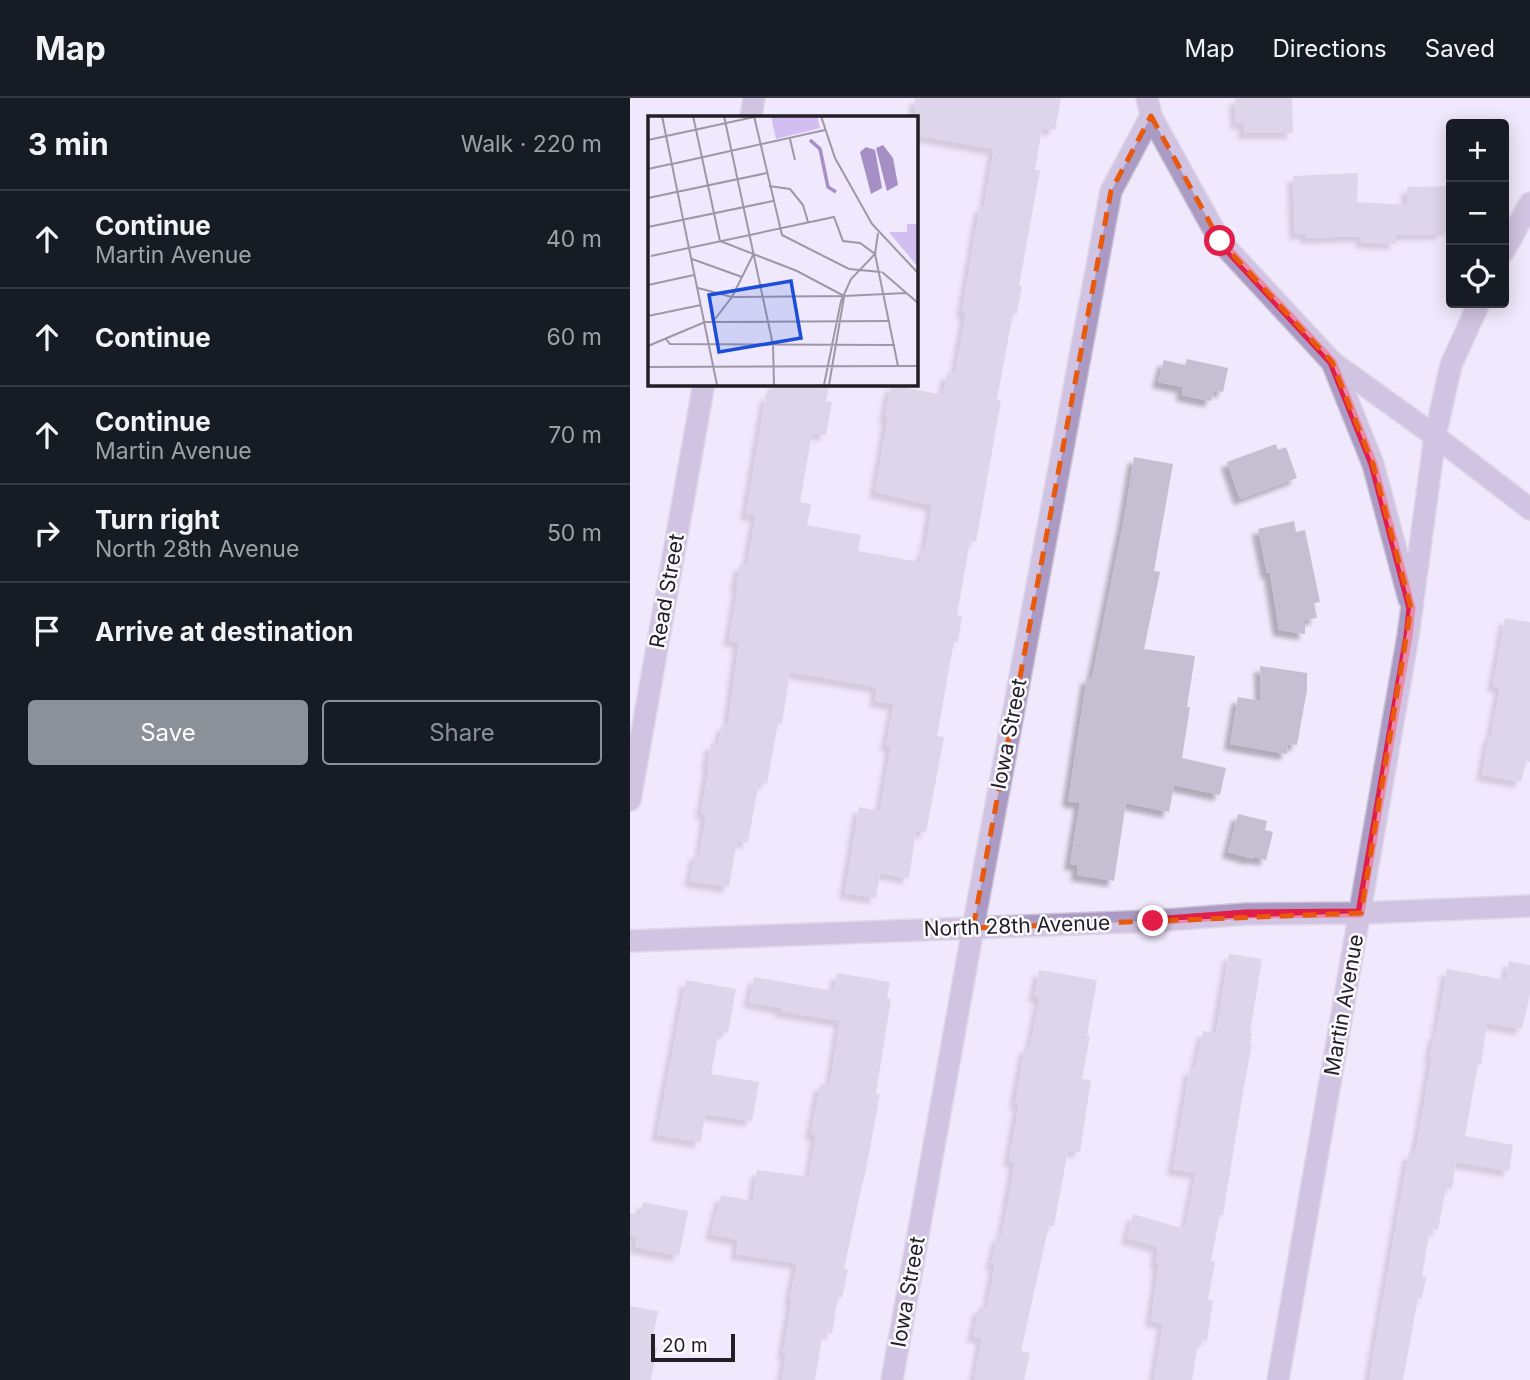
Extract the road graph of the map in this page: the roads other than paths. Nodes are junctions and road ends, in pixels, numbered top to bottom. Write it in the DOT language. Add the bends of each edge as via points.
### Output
graph roads {
  1 [pos="754,98"];
  2 [pos="1149,107"];
  3 [pos="751,116"];
  4 [pos="1530,203"];
  5 [pos="1507,245"];
  6 [pos="1477,308"];
  7 [pos="1332,362"];
  8 [pos="704,385"];
  9 [pos="1435,436"];
  10 [pos="1530,509"];
  11 [pos="1411,608"];
  12 [pos="630,800"];
  13 [pos="1530,906"];
  14 [pos="1360,913"];
  15 [pos="973,928"];
  16 [pos="630,941"];
  17 [pos="892,1380"];
  18 [pos="1278,1380"];
  1 -- 3 [label="street"];
  2 -- 7 [label="street" via="1220,241"];
  2 -- 15 [label="street, Iowa Street" via="1111,191"];
  4 -- 5 [label="street"];
  6 -- 9 [label="street, Martin Avenue" via="1451,365"];
  7 -- 9 [label="street"];
  7 -- 11 [label="street" via="1373,464"];
  8 -- 12 [label="street, Read Street"];
  9 -- 10 [label="street"];
  9 -- 11 [label="street, Martin Avenue"];
  11 -- 14 [label="street, Martin Avenue"];
  13 -- 14 [label="street, North 28th Avenue"];
  14 -- 15 [label="street, North 28th Avenue"];
  14 -- 18 [label="street, Martin Avenue"];
  15 -- 16 [label="street, North 28th Avenue"];
  15 -- 17 [label="street, Iowa Street"];
}
